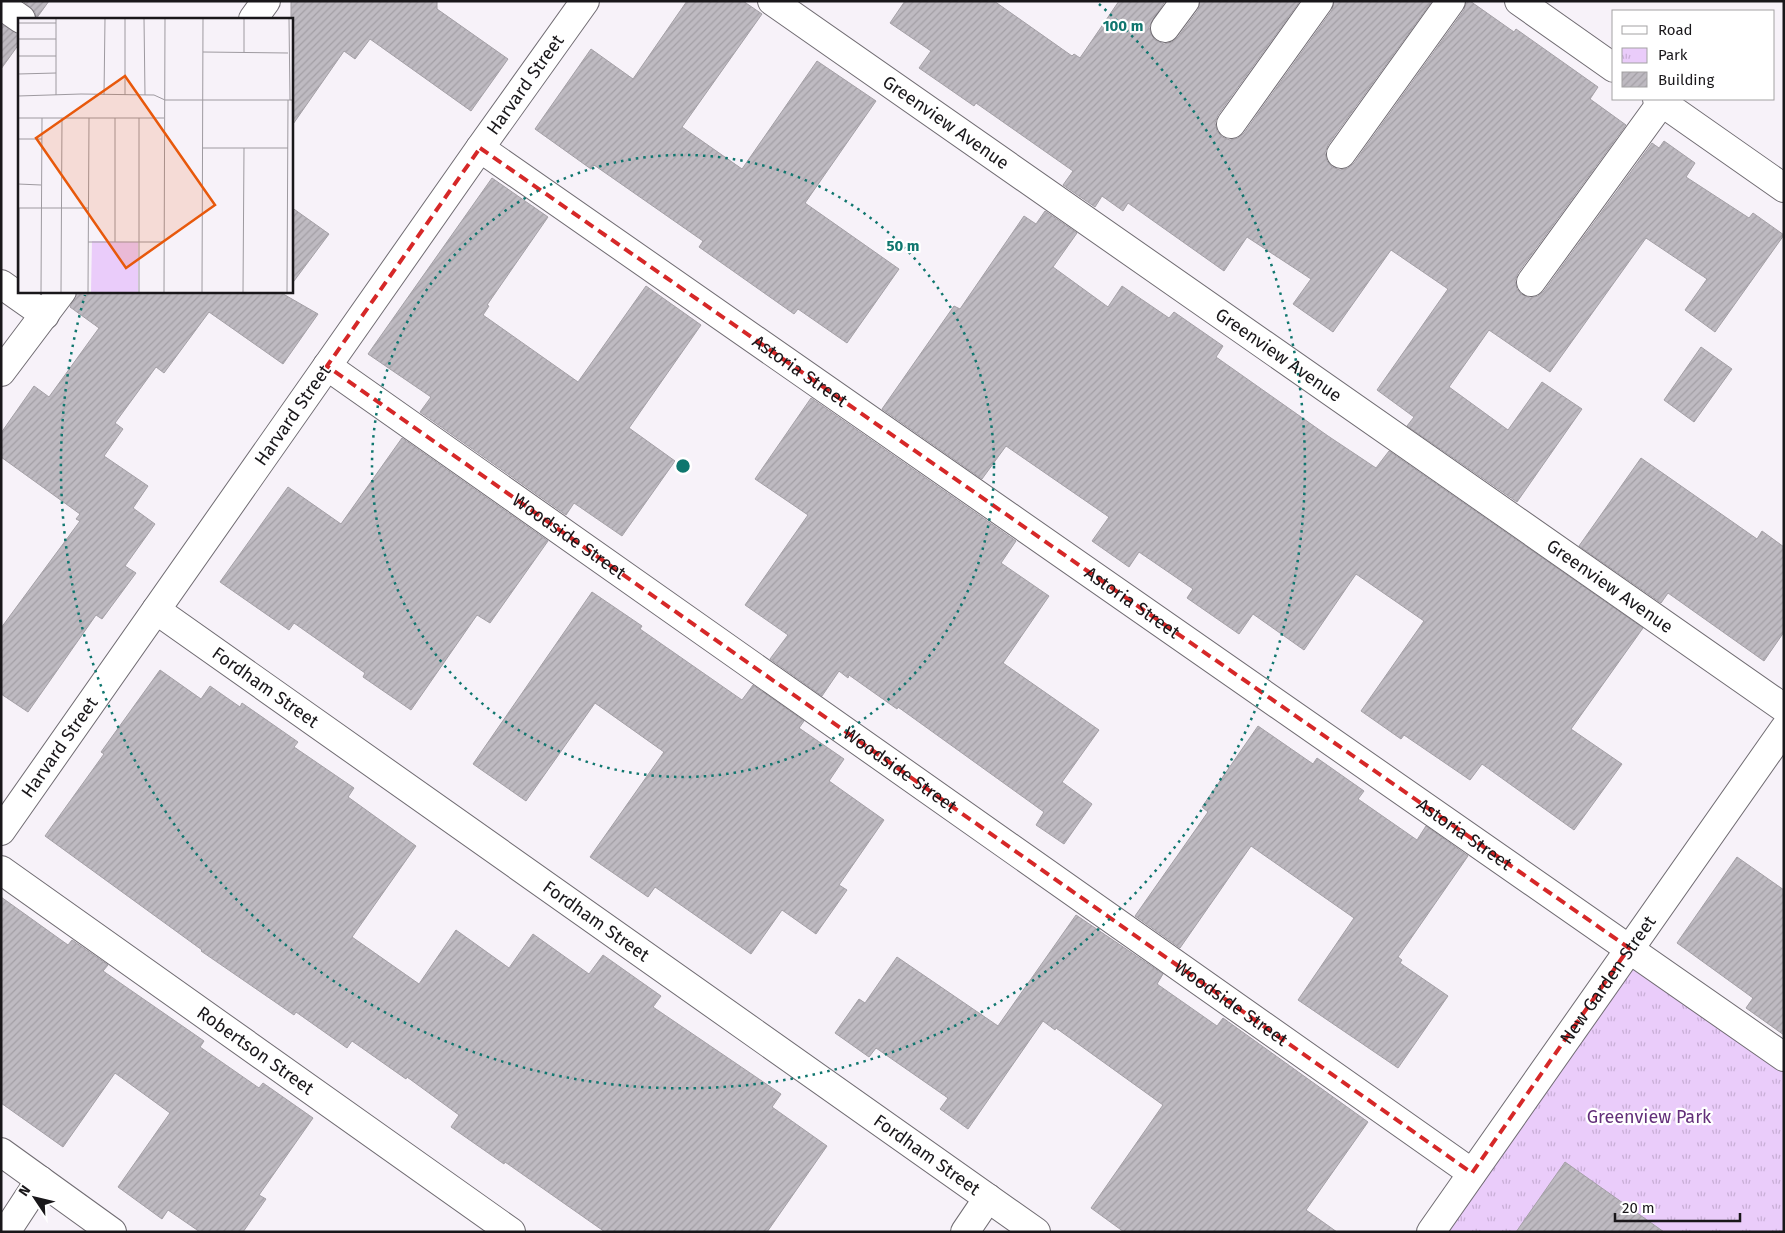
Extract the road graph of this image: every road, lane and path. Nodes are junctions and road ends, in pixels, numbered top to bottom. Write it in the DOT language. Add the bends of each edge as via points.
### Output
graph roads {
  1 [pos="266,1"];
  2 [pos="585,1"];
  3 [pos="772,1"];
  4 [pos="1185,1"];
  5 [pos="1318,1"];
  6 [pos="1451,1"];
  7 [pos="1519,1"];
  8 [pos="1,5"];
  9 [pos="20,18"];
  10 [pos="254,18"];
  11 [pos="1165,28"];
  12 [pos="1612,67"];
  13 [pos="1659,100"];
  14 [pos="1231,124"];
  15 [pos="480,148"];
  16 [pos="1341,154"];
  17 [pos="1784,188"];
  18 [pos="1531,282"];
  19 [pos="1,284"];
  20 [pos="61,292"];
  21 [pos="45,315"];
  22 [pos="327,366"];
  23 [pos="1,372"];
  24 [pos="156,610"];
  25 [pos="1784,708"];
  26 [pos="1784,729"];
  27 [pos="1,831"];
  28 [pos="1,870"];
  29 [pos="1629,948"];
  30 [pos="1784,1057"];
  31 [pos="1,1152"];
  32 [pos="1472,1173"];
  33 [pos="40,1180"];
  34 [pos="988,1198"];
  35 [pos="6,1232"];
  36 [pos="112,1232"];
  37 [pos="511,1232"];
  38 [pos="965,1232"];
  39 [pos="1036,1232"];
  40 [pos="1431,1232"];
  1 -- 10 [label="street"];
  2 -- 15 [label="street, Harvard Street"];
  3 -- 25 [label="street, Greenview Avenue"];
  4 -- 11 [label="street"];
  5 -- 14 [label="street"];
  6 -- 16 [label="street"];
  7 -- 12 [label="street"];
  8 -- 9 [label="street"];
  13 -- 17 [label="street"];
  13 -- 18 [label="street"];
  15 -- 22 [label="street, Harvard Street"];
  15 -- 29 [label="street, Astoria Street"];
  19 -- 21 [label="street"];
  20 -- 21 [label="street"];
  21 -- 23 [label="street"];
  22 -- 24 [label="street, Harvard Street"];
  22 -- 32 [label="street, Woodside Street"];
  24 -- 27 [label="street, Harvard Street"];
  24 -- 34 [label="street, Fordham Street"];
  26 -- 29 [label="street, New Garden Street"];
  28 -- 37 [label="street, Robertson Street"];
  29 -- 30 [label="street, Astoria Street"];
  29 -- 32 [label="street, New Garden Street"];
  31 -- 33 [label="street"];
  32 -- 40 [label="street, New Garden Street"];
  33 -- 35 [label="street"];
  33 -- 36 [label="street"];
  34 -- 38 [label="street"];
  34 -- 39 [label="street, Fordham Street"];
}
